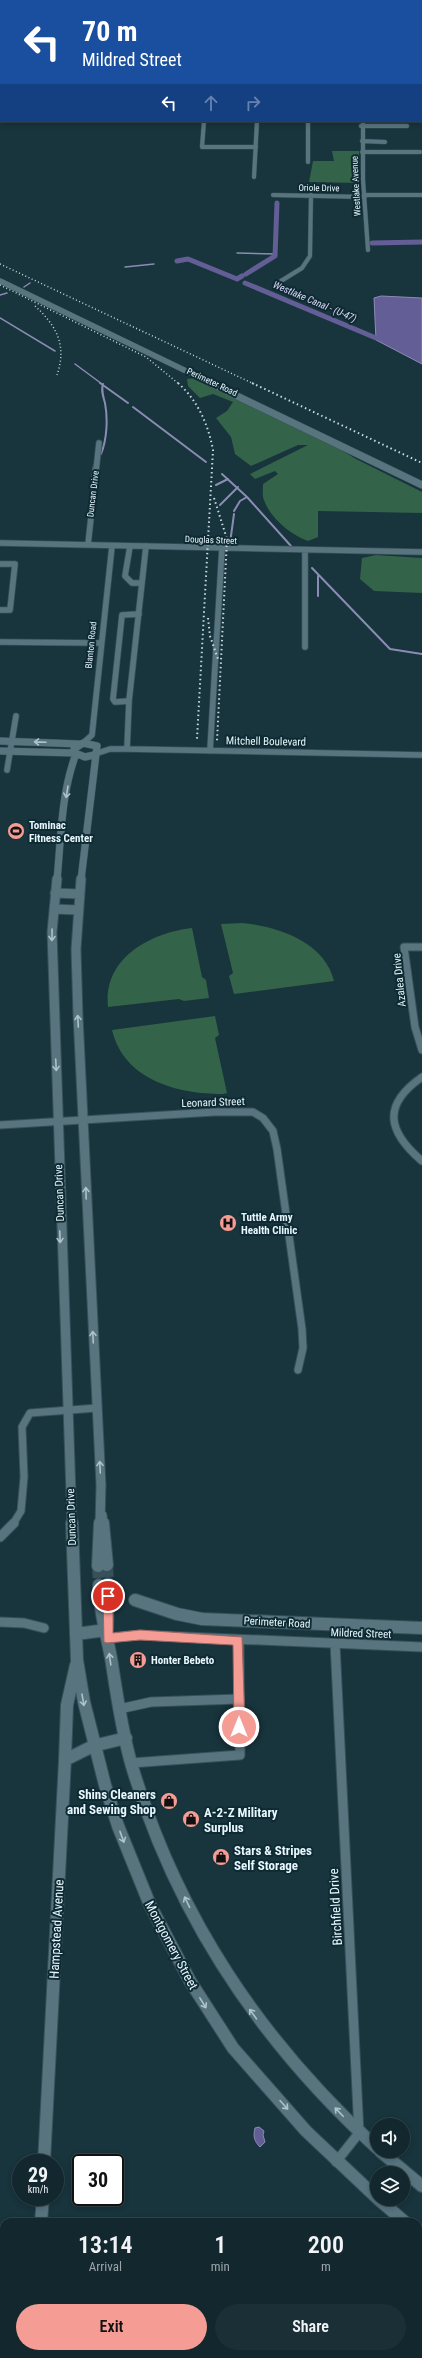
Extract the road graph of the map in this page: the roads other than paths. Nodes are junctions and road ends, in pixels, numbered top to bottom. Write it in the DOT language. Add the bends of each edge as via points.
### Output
graph roads {
  1 [pos="204,122"];
  2 [pos="257,122"];
  3 [pos="308,122"];
  4 [pos="362,123"];
  5 [pos="407,126"];
  6 [pos="362,142"];
  7 [pos="385,142"];
  8 [pos="256,147"];
  9 [pos="362,152"];
  10 [pos="420,152"];
  11 [pos="308,162"];
  12 [pos="254,177"];
  13 [pos="273,195"];
  14 [pos="311,195"];
  15 [pos="422,195"];
  16 [pos="365,196"];
  17 [pos="368,250"];
  18 [pos="0,281"];
  19 [pos="281,281"];
  20 [pos="99,443"];
  21 [pos="422,485"];
  22 [pos="0,543"];
  23 [pos="88,545"];
  24 [pos="112,546"];
  25 [pos="130,546"];
  26 [pos="146,546"];
  27 [pos="222,548"];
  28 [pos="304,550"];
  29 [pos="422,552"];
  30 [pos="0,564"];
  31 [pos="142,584"];
  32 [pos="0,610"];
  33 [pos="138,614"];
  34 [pos="0,642"];
  35 [pos="100,643"];
  36 [pos="305,647"];
  37 [pos="129,701"];
  38 [pos="16,716"];
  39 [pos="92,735"];
  40 [pos="0,741"];
  41 [pos="12,742"];
  42 [pos="81,743"];
  43 [pos="96,745"];
  44 [pos="127,749"];
  45 [pos="110,750"];
  46 [pos="0,751"];
  47 [pos="11,751"];
  48 [pos="210,751"];
  49 [pos="60,753"];
  50 [pos="75,754"];
  51 [pos="95,755"];
  52 [pos="422,755"];
  53 [pos="71,766"];
  54 [pos="7,770"];
  55 [pos="55,893"];
  56 [pos="79,894"];
  57 [pos="54,909"];
  58 [pos="78,910"];
  59 [pos="422,947"];
  60 [pos="422,1050"];
  61 [pos="422,1077"];
  62 [pos="84,1120"];
  63 [pos="57,1122"];
  64 [pos="0,1125"];
  65 [pos="422,1161"];
  66 [pos="298,1370"];
  67 [pos="97,1408"];
  68 [pos="68,1410"];
  69 [pos="0,1537"];
  70 [pos="103,1566"];
  71 [pos="103,1584"];
  72 [pos="135,1600"];
  73 [pos="0,1622"];
  74 [pos="44,1628"];
  75 [pos="422,1628"];
  76 [pos="76,1634"];
  77 [pos="107,1634"];
  78 [pos="239,1641"];
  79 [pos="335,1643"];
  80 [pos="422,1647"];
  81 [pos="77,1660"];
  82 [pos="239,1699"];
  83 [pos="118,1709"];
  84 [pos="126,1738"];
  85 [pos="93,1746"];
  86 [pos="65,1760"];
  87 [pos="131,1763"];
  88 [pos="358,2133"];
  89 [pos="370,2142"];
  90 [pos="44,2154"];
  91 [pos="388,2158"];
  92 [pos="336,2163"];
  93 [pos="422,2186"];
  94 [pos="370,2193"];
  95 [pos="42,2206"];
  96 [pos="386,2206"];
  97 [pos="41,2218"];
  98 [pos="400,2218"];
  1 -- 8 [label="street" via="202,147"];
  2 -- 8 [label="street"];
  3 -- 11 [label="street"];
  4 -- 5 [label="street"];
  4 -- 6 [label="street, Westlake Avenue"];
  6 -- 7 [label="street"];
  6 -- 9 [label="street, Westlake Avenue"];
  8 -- 12 [label="street"];
  9 -- 10 [label="street"];
  9 -- 16 [label="street, Westlake Avenue"];
  13 -- 14 [label="street, Oriole Drive"];
  14 -- 16 [label="street, Oriole Drive"];
  14 -- 19 [label="street" via="310,256 302,268"];
  15 -- 16 [label="street, Oriole Drive"];
  16 -- 17 [label="street, Westlake Avenue"];
  18 -- 21 [label="street, Perimeter Road"];
  20 -- 23 [label="street, Duncan Drive"];
  22 -- 23 [label="street, Douglas Street"];
  23 -- 24 [label="street, Douglas Street"];
  24 -- 25 [label="street, Douglas Street"];
  24 -- 35 [label="street, Blanton Road"];
  25 -- 26 [label="street, Douglas Street"];
  25 -- 31 [label="street" via="125,576 132,583"];
  26 -- 27 [label="street, Douglas Street"];
  26 -- 31 [label="street"];
  27 -- 28 [label="street, Douglas Street"];
  27 -- 48 [label="street"];
  28 -- 29 [label="street, Douglas Street"];
  28 -- 36 [label="street"];
  30 -- 32 [label="street" via="15,564 10,610"];
  31 -- 33 [label="street"];
  33 -- 37 [label="street"];
  33 -- 37 [label="street" via="122,615 113,699 115,702"];
  34 -- 35 [label="street"];
  35 -- 39 [label="street, Blanton Road"];
  37 -- 44 [label="street"];
  38 -- 41 [label="street"];
  39 -- 42 [label="street"];
  39 -- 43 [label="street"];
  40 -- 41 [label="street"];
  42 -- 41 [label="street, one-way"];
  41 -- 47 [label="street"];
  42 -- 43 [label="street"];
  42 -- 50 [label="street, Duncan Drive" via="74,749"];
  43 -- 45 [label="street, Mitchell Boulevard"];
  43 -- 51 [label="street"];
  44 -- 45 [label="street, Mitchell Boulevard"];
  44 -- 48 [label="street, Mitchell Boulevard"];
  45 -- 51 [label="street, Mitchell Boulevard"];
  46 -- 47 [label="street"];
  47 -- 49 [label="street"];
  47 -- 54 [label="street"];
  48 -- 52 [label="street, Mitchell Boulevard"];
  49 -- 50 [label="street"];
  49 -- 53 [label="street" via="66,756"];
  50 -- 51 [label="street" via="85,757"];
  50 -- 53 [label="street, Duncan Drive"];
  51 -- 56 [label="street"];
  53 -- 55 [label="street, Duncan Drive, one-way"];
  55 -- 56 [label="street"];
  55 -- 57 [label="street, Duncan Drive"];
  56 -- 58 [label="street"];
  57 -- 58 [label="street"];
  57 -- 63 [label="street, Duncan Drive, one-way" via="52,932"];
  62 -- 58 [label="street, one-way" via="77,1002"];
  59 -- 60 [label="street, Azalea Drive" via="404,947 415,1027"];
  61 -- 65 [label="street" via="404,1090 396,1102 393,1116 395,1130 402,1144"];
  62 -- 63 [label="street, Leonard Street"];
  62 -- 66 [label="street, Leonard Street" via="215,1112 253,1112 263,1118 273,1131 278,1149 302,1329 303,1348"];
  67 -- 62 [label="street, one-way"];
  63 -- 64 [label="street, Leonard Street"];
  63 -- 68 [label="street, Duncan Drive, one-way"];
  67 -- 68 [label="street"];
  70 -- 67 [label="street, one-way" via="97,1533 101,1506"];
  68 -- 69 [label="street" via="30,1413 22,1427 24,1477 21,1512"];
  68 -- 76 [label="street, Duncan Drive"];
  71 -- 77 [label="street" via="100,1609"];
  72 -- 75 [label="street, Perimeter Road" via="177,1614 202,1619"];
  73 -- 74 [label="street" via="24,1623"];
  76 -- 77 [label="street"];
  76 -- 81 [label="street, Montgomery Street"];
  77 -- 78 [label="street, Mildred Street"];
  83 -- 77 [label="street, one-way"];
  78 -- 79 [label="street, Mildred Street"];
  78 -- 82 [label="street"];
  79 -- 80 [label="street, Mildred Street"];
  79 -- 88 [label="street, Birchfield Drive"];
  81 -- 85 [label="street, Montgomery Street, one-way"];
  81 -- 86 [label="street, Hampstead Avenue" via="67,1705"];
  82 -- 83 [label="street" via="151,1702"];
  82 -- 87 [label="street" via="240,1755"];
  83 -- 84 [label="street"];
  84 -- 85 [label="street"];
  84 -- 87 [label="street"];
  85 -- 86 [label="street"];
  85 -- 92 [label="street, Montgomery Street, one-way" via="106,1793 133,1867 168,1943 205,2006 240,2057"];
  86 -- 90 [label="street, Hampstead Avenue"];
  88 -- 87 [label="street, one-way" via="280,2050 236,1990 176,1879"];
  88 -- 89 [label="street"];
  88 -- 92 [label="street"];
  91 -- 93 [label="street"];
  92 -- 94 [label="street, Montgomery Street"];
  95 -- 97 [label="street"];
  96 -- 98 [label="street, Montgomery Street"];
}
